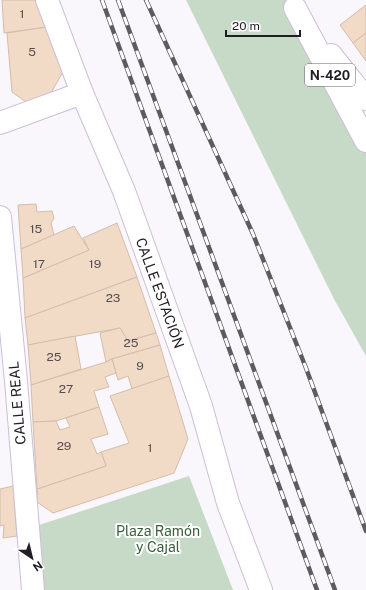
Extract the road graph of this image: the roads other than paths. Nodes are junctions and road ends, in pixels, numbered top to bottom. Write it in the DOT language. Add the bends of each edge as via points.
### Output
graph roads {
  1 [pos="47,0"];
  2 [pos="292,4"];
  3 [pos="82,93"];
  4 [pos="366,99"];
  5 [pos="0,123"];
  6 [pos="366,142"];
  7 [pos="0,217"];
  8 [pos="1,246"];
  9 [pos="33,590"];
  10 [pos="261,590"];
  1 -- 3 [label="main road, CALLE ESTACIÓN"];
  2 -- 4 [label="main road, N-420"];
  2 -- 6 [label="main road, N-420"];
  3 -- 5 [label="main road"];
  3 -- 10 [label="main road, CALLE ESTACIÓN" via="129,206 201,406 228,503"];
  7 -- 8 [label="main road, CALLE REAL"];
  8 -- 9 [label="main road, CALLE REAL" via="16,381"];
}
